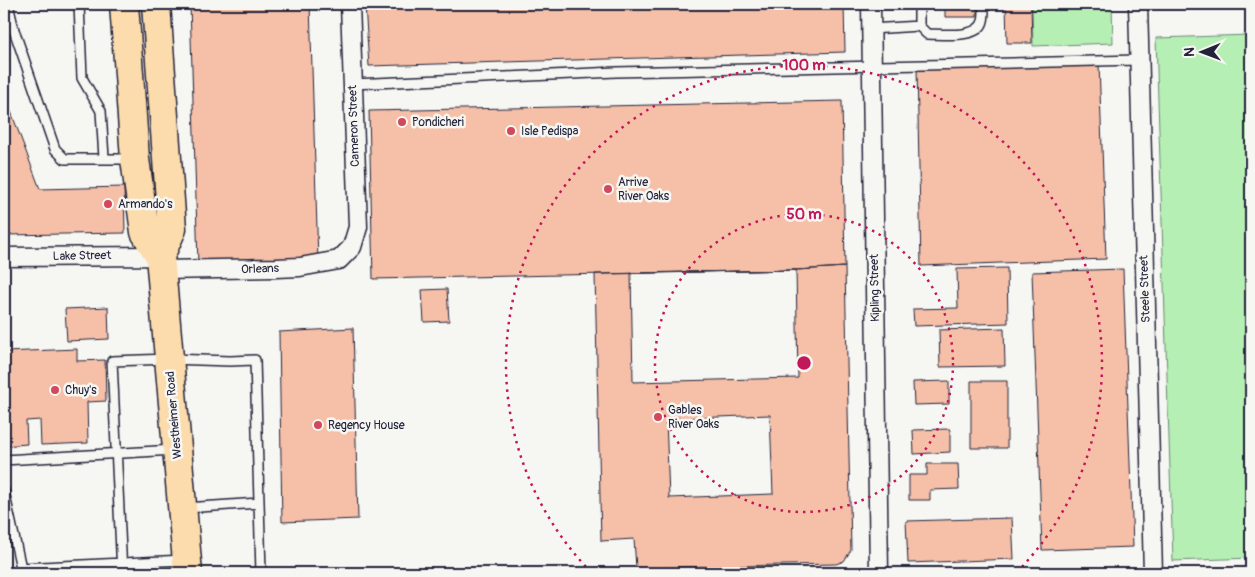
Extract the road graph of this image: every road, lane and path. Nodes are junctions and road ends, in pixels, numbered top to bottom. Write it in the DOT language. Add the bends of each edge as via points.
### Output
graph roads {
  1 [pos="8,4"];
  2 [pos="79,4"];
  3 [pos="124,4"];
  4 [pos="156,4"];
  5 [pos="350,4"];
  6 [pos="871,4"];
  7 [pos="919,4"];
  8 [pos="1138,4"];
  9 [pos="984,9"];
  10 [pos="919,26"];
  11 [pos="871,29"];
  12 [pos="1139,60"];
  13 [pos="872,66"];
  14 [pos="353,84"];
  15 [pos="104,158"];
  16 [pos="135,159"];
  17 [pos="352,247"];
  18 [pos="4,257"];
  19 [pos="161,263"];
  20 [pos="169,359"];
  21 [pos="177,450"];
  22 [pos="116,454"];
  23 [pos="4,460"];
  24 [pos="4,491"];
  25 [pos="259,503"];
  26 [pos="182,509"];
  27 [pos="121,563"];
  28 [pos="187,566"];
  29 [pos="122,573"];
  30 [pos="261,573"];
  31 [pos="879,573"];
  32 [pos="1153,573"];
  1 -- 15 [label="lane" via="55,149 66,159"];
  2 -- 15 [label="lane" via="82,78 101,111"];
  3 -- 16 [label="main road, Westheimer Road"];
  4 -- 19 [label="main road, Westheimer Road" via="172,229"];
  5 -- 14 [label="street, Cameron Street"];
  6 -- 11 [label="street, Kipling Street"];
  7 -- 10 [label="lane"];
  8 -- 12 [label="street, Steele Street"];
  9 -- 10 [label="lane" via="981,26 969,34 927,34"];
  10 -- 11 [label="lane"];
  11 -- 13 [label="street, Kipling Street"];
  12 -- 13 [label="lane"];
  12 -- 32 [label="street, Steele Street"];
  13 -- 14 [label="lane" via="616,72"];
  13 -- 31 [label="street, Kipling Street"];
  14 -- 17 [label="street, Cameron Street" via="358,227"];
  15 -- 16 [label="lane"];
  16 -- 19 [label="main road, Westheimer Road" via="144,232"];
  17 -- 19 [label="street, Orleans" via="339,260 300,267"];
  18 -- 19 [label="street, Lake Street"];
  19 -- 20 [label="main road, Westheimer Road"];
  20 -- 21 [label="main road, Westheimer Road"];
  20 -- 22 [label="lane" via="112,360"];
  20 -- 25 [label="lane" via="255,360"];
  21 -- 22 [label="lane"];
  21 -- 26 [label="main road, Westheimer Road"];
  22 -- 23 [label="lane"];
  22 -- 27 [label="lane"];
  24 -- 27 [label="lane" via="21,568"];
  25 -- 26 [label="lane"];
  25 -- 30 [label="lane"];
  26 -- 28 [label="main road, Westheimer Road"];
  27 -- 28 [label="lane"];
  27 -- 29 [label="lane"];
}
